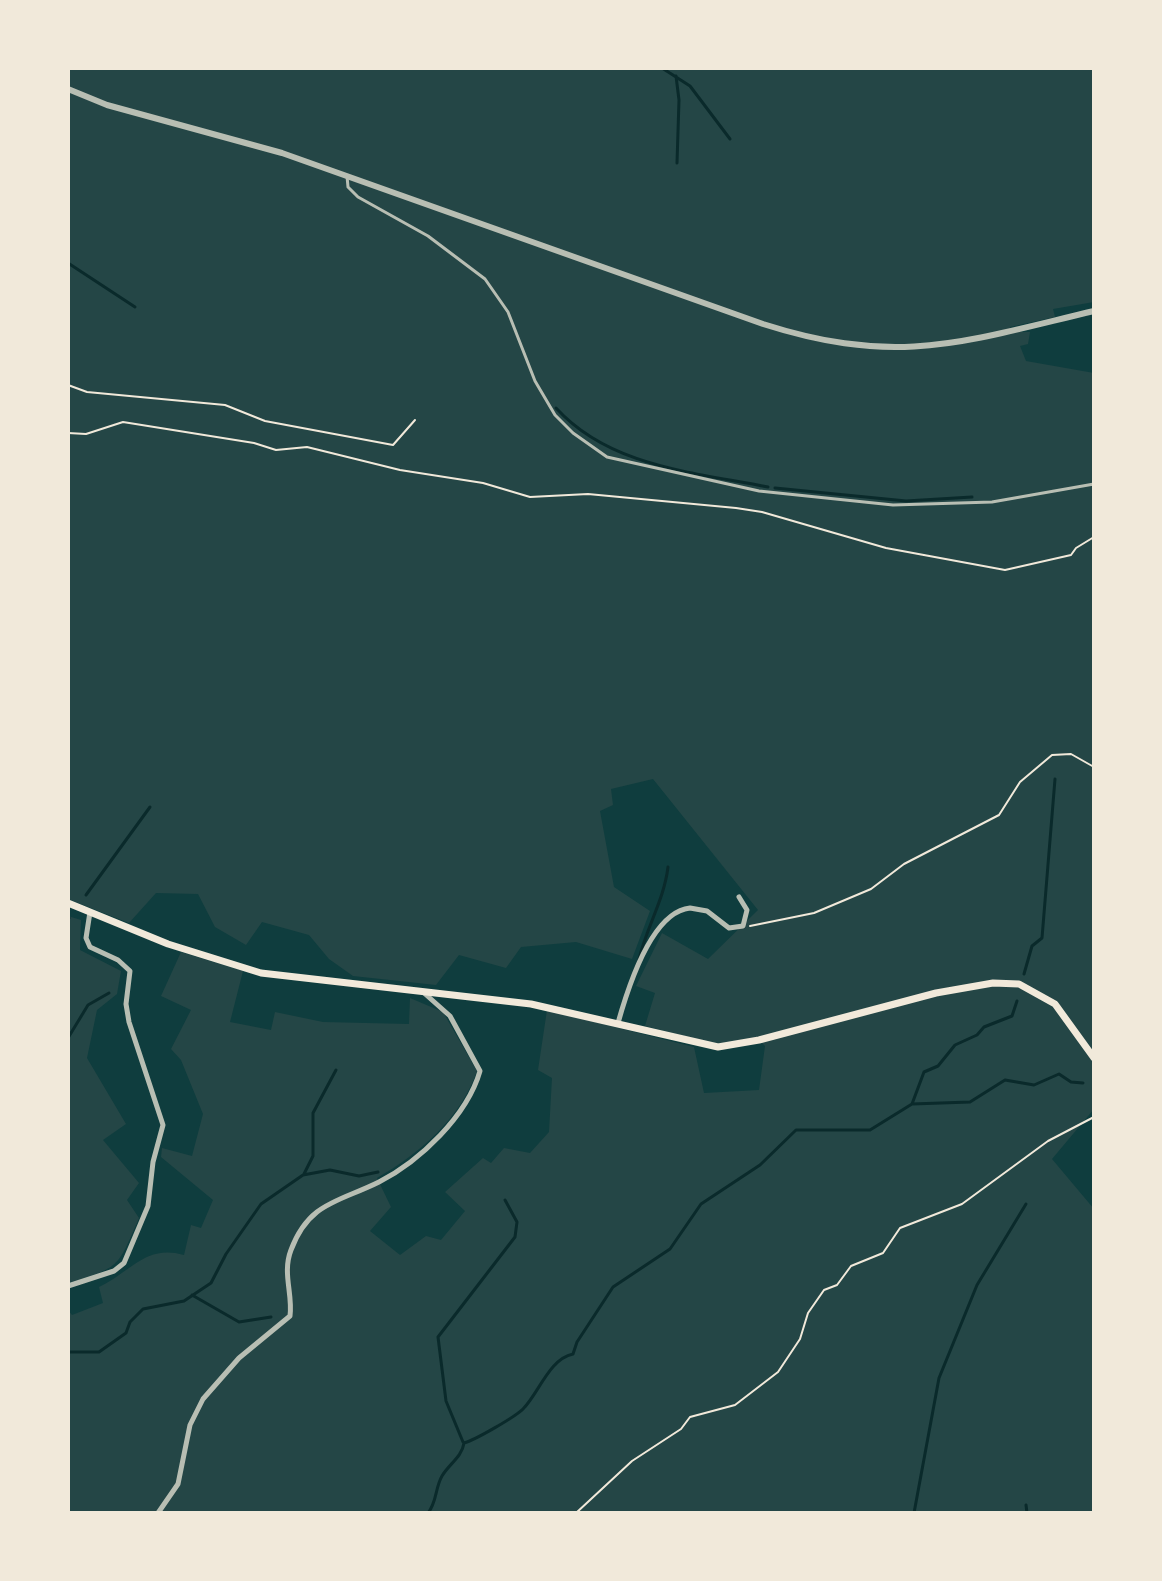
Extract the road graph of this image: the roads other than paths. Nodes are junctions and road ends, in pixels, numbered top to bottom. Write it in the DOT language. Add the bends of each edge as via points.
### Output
graph roads {
  1 [pos="68,89"];
  2 [pos="347,176"];
  3 [pos="1094,311"];
  4 [pos="1094,484"];
  5 [pos="739,897"];
  6 [pos="68,903"];
  7 [pos="90,912"];
  8 [pos="422,991"];
  9 [pos="618,1023"];
  10 [pos="1094,1058"];
  11 [pos="68,1286"];
  12 [pos="158,1513"];
  1 -- 2 [label="street"];
  2 -- 3 [label="street" via="763,324 828,342 871,348 942,346"];
  2 -- 4 [label="lane" via="352,192 440,243 485,279 508,312 535,381 555,415 607,457 759,491 893,505 992,502"];
  5 -- 9 [label="street" via="747,910 743,926 723,926 696,908 683,909 661,925 634,973"];
  6 -- 7 [label="main road"];
  7 -- 8 [label="main road" via="261,973"];
  7 -- 11 [label="street" via="90,947 130,971 129,1022 163,1125 146,1214 130,1253 114,1271"];
  8 -- 9 [label="main road" via="531,1004"];
  8 -- 12 [label="street" via="450,1016 480,1071 472,1092 442,1132 393,1172 330,1200 309,1219 286,1268 290,1316 224,1373 196,1411 178,1484"];
  9 -- 10 [label="main road" via="700,1044 734,1046 899,1001 1005,983 1031,988 1055,1004"];
}
